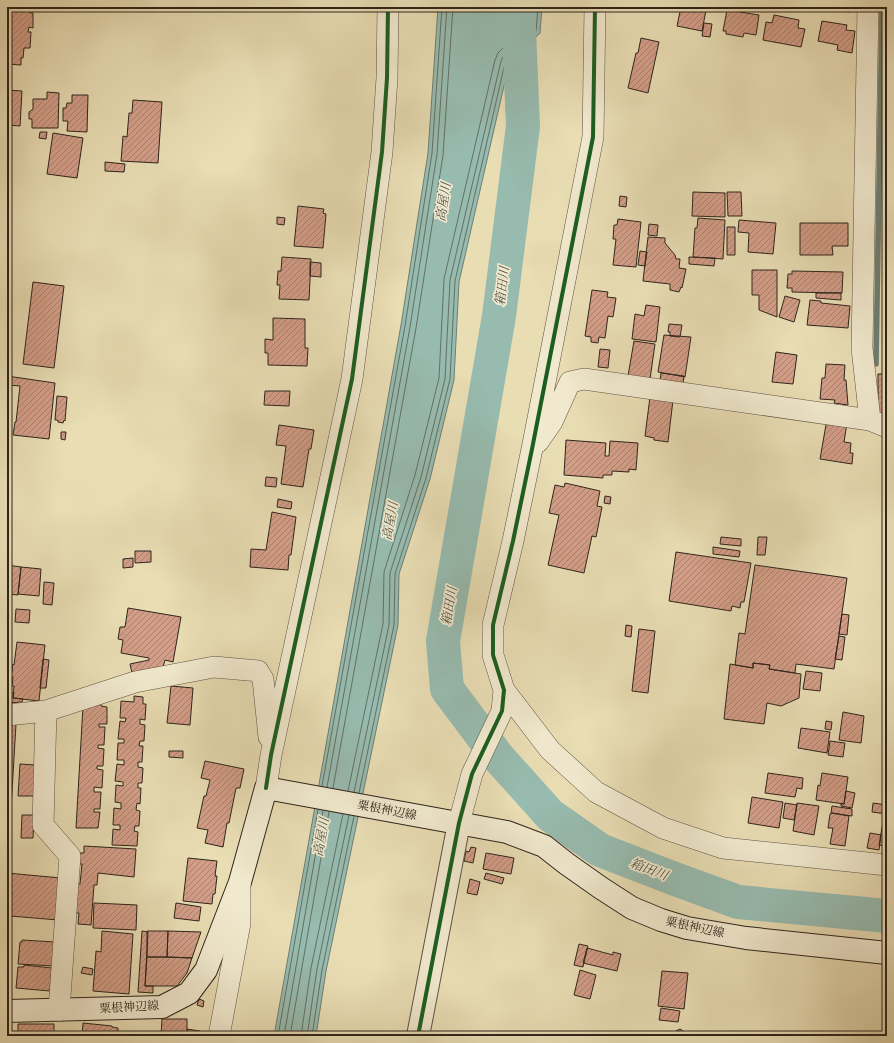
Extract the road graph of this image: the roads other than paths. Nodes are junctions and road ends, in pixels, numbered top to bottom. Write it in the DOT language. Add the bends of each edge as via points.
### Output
graph roads {
  1 [pos="388,7"];
  2 [pos="595,7"];
  3 [pos="868,7"];
  4 [pos="878,423"];
  5 [pos="532,449"];
  6 [pos="504,690"];
  7 [pos="46,711"];
  8 [pos="7,715"];
  9 [pos="271,755"];
  10 [pos="270,788"];
  11 [pos="452,822"];
  12 [pos="887,865"];
  13 [pos="240,882"];
  14 [pos="887,953"];
  15 [pos="59,1010"];
  16 [pos="7,1011"];
  17 [pos="219,1036"];
  18 [pos="418,1036"];
  1 -- 9 [label="street" via="382,152 352,379"];
  2 -- 5 [label="street" via="593,137"];
  3 -- 4 [label="street" via="862,348"];
  4 -- 5 [label="street" via="584,379 570,382 552,422"];
  5 -- 6 [label="street" via="493,625 493,655"];
  6 -- 11 [label="street" via="502,712"];
  6 -- 12 [label="street" via="550,750 596,792 663,828 723,848"];
  7 -- 8 [label="street"];
  7 -- 9 [label="street" via="135,682 214,667 258,671 263,679"];
  7 -- 15 [label="street" via="43,825 70,856"];
  9 -- 10 [label="street"];
  10 -- 11 [label="main road, 粟根神辺線"];
  10 -- 13 [label="main road, 粟根神辺線"];
  11 -- 14 [label="main road, 粟根神辺線" via="507,832 544,846 632,908 687,928 746,938"];
  11 -- 18 [label="main road"];
  13 -- 15 [label="main road, 粟根神辺線" via="206,970 189,993 162,1007"];
  13 -- 17 [label="street" via="240,924"];
  15 -- 16 [label="main road, 粟根神辺線"];
}
